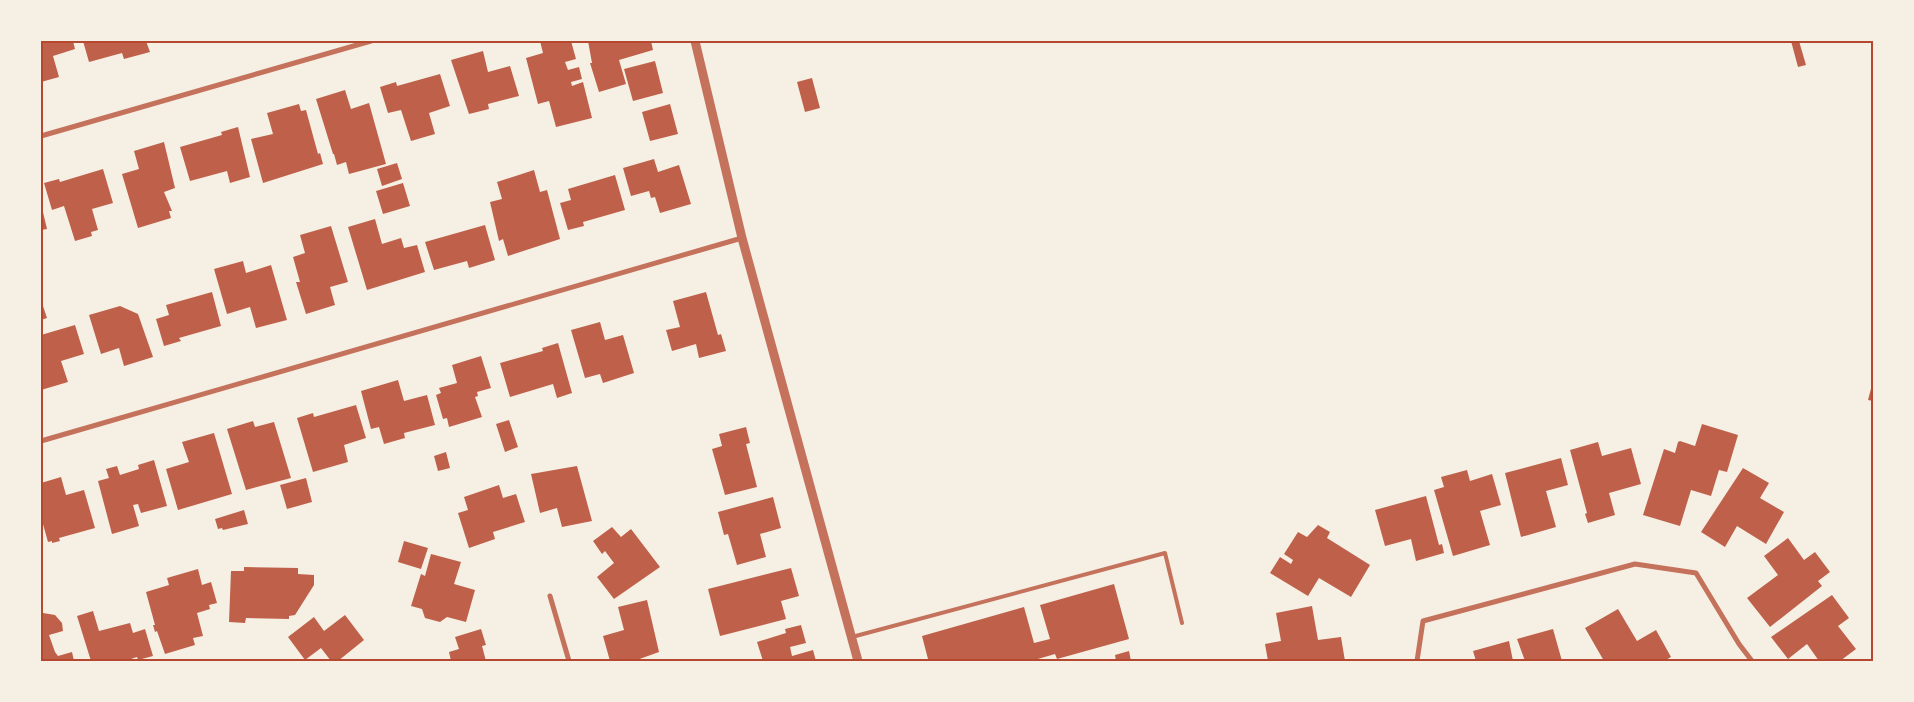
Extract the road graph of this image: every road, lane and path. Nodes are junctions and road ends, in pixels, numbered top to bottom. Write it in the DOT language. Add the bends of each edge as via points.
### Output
graph roads {
  1 [pos="371,41"];
  2 [pos="695,41"];
  3 [pos="41,136"];
  4 [pos="742,238"];
  5 [pos="41,441"];
  6 [pos="550,596"];
  7 [pos="1182,624"];
  8 [pos="852,636"];
  9 [pos="569,661"];
  10 [pos="858,661"];
  11 [pos="1417,661"];
  12 [pos="1752,661"];
  1 -- 3 [label="street"];
  2 -- 4 [label="street"];
  4 -- 5 [label="street"];
  4 -- 8 [label="street"];
  6 -- 9 [label="street"];
  7 -- 8 [label="lane" via="1165,553"];
  8 -- 10 [label="street"];
  11 -- 12 [label="street" via="1423,621 1635,564 1696,573"];
}
